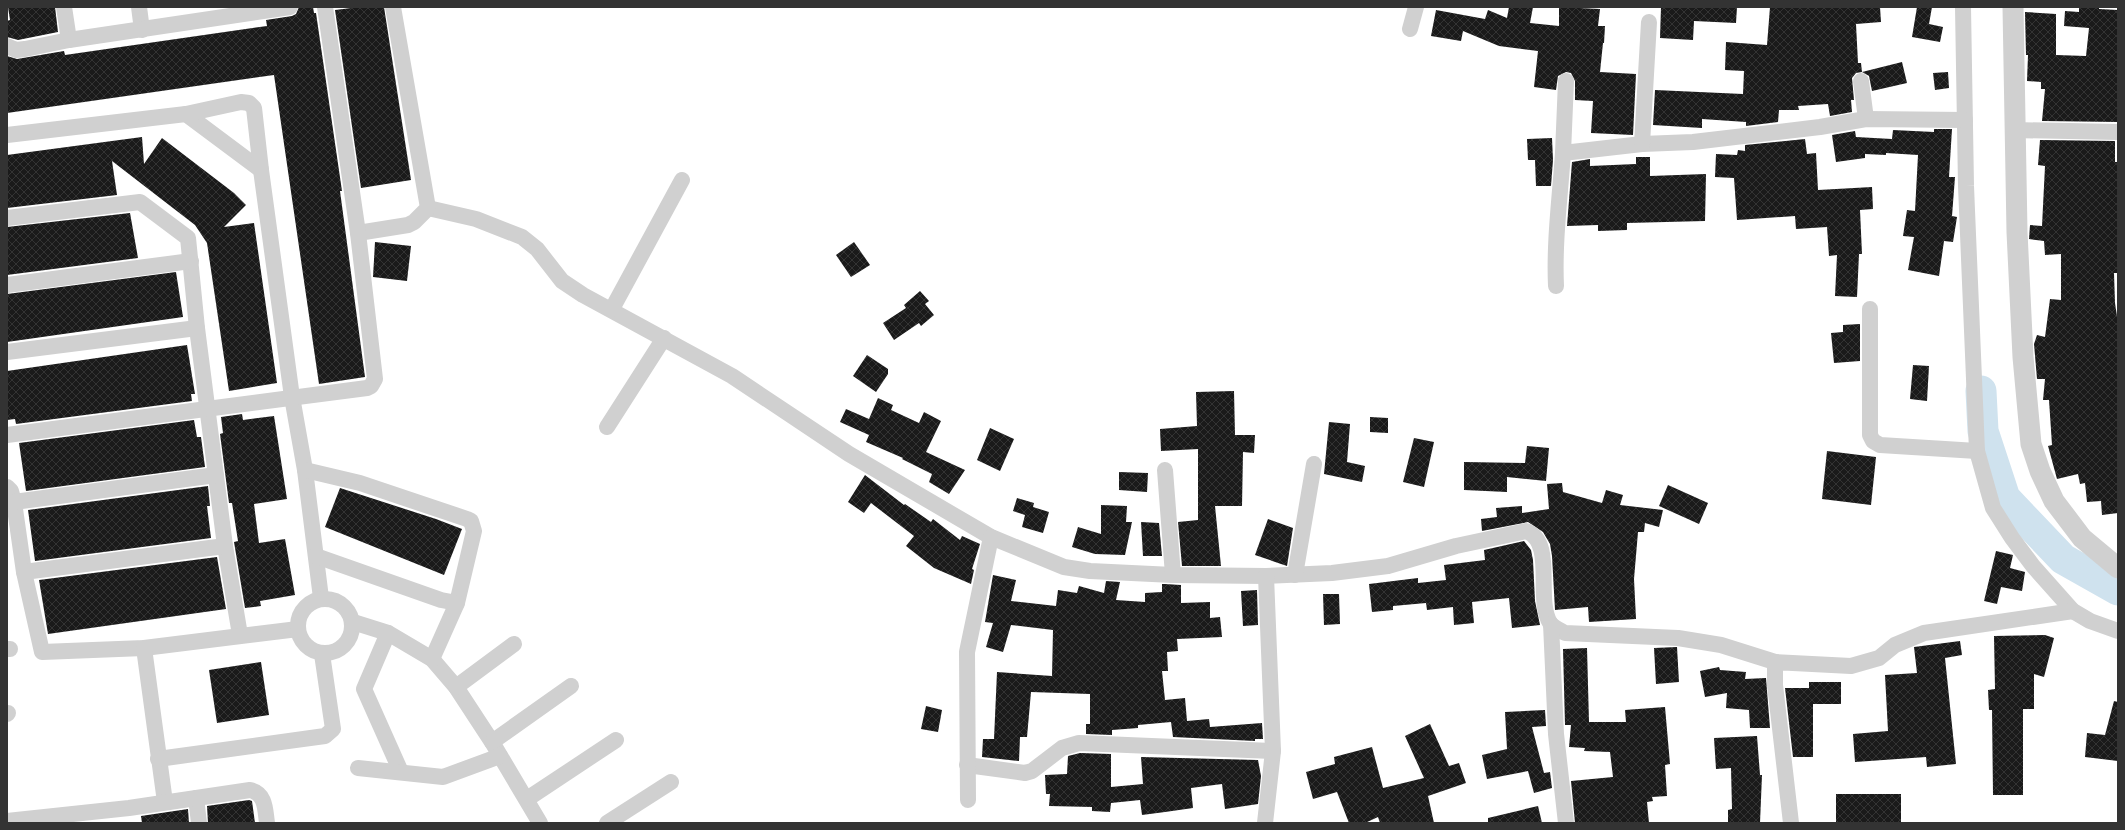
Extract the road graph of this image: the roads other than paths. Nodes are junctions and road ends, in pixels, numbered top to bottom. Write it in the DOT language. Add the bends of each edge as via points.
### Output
graph roads {
  1 [pos="64,7"];
  2 [pos="139,7"];
  3 [pos="290,7"];
  4 [pos="325,7"];
  5 [pos="393,7"];
  6 [pos="1416,7"];
  7 [pos="1963,7"];
  8 [pos="2013,7"];
  9 [pos="204,14"];
  10 [pos="1649,22"];
  11 [pos="1410,29"];
  12 [pos="142,30"];
  13 [pos="69,40"];
  14 [pos="7,46"];
  15 [pos="1566,81"];
  16 [pos="1861,81"];
  17 [pos="186,114"];
  18 [pos="1866,119"];
  19 [pos="1965,120"];
  20 [pos="2014,130"];
  21 [pos="2118,132"];
  22 [pos="7,135"];
  23 [pos="1642,144"];
  24 [pos="1563,152"];
  25 [pos="261,170"];
  26 [pos="682,180"];
  27 [pos="428,208"];
  28 [pos="7,218"];
  29 [pos="358,233"];
  30 [pos="191,260"];
  31 [pos="7,285"];
  32 [pos="1556,286"];
  33 [pos="612,309"];
  34 [pos="1870,309"];
  35 [pos="197,328"];
  36 [pos="664,338"];
  37 [pos="7,352"];
  38 [pos="292,397"];
  39 [pos="208,409"];
  40 [pos="607,427"];
  41 [pos="7,435"];
  42 [pos="1977,451"];
  43 [pos="1314,464"];
  44 [pos="305,470"];
  45 [pos="1165,470"];
  46 [pos="216,475"];
  47 [pos="7,487"];
  48 [pos="14,502"];
  49 [pos="991,537"];
  50 [pos="225,546"];
  51 [pos="316,556"];
  52 [pos="2118,568"];
  53 [pos="24,572"];
  54 [pos="1172,575"];
  55 [pos="1295,575"];
  56 [pos="1266,576"];
  57 [pos="321,598"];
  58 [pos="457,603"];
  59 [pos="2073,611"];
  60 [pos="354,622"];
  61 [pos="1551,624"];
  62 [pos="298,629"];
  63 [pos="2118,631"];
  64 [pos="388,633"];
  65 [pos="240,635"];
  66 [pos="514,644"];
  67 [pos="144,648"];
  68 [pos="322,654"];
  69 [pos="432,659"];
  70 [pos="1775,662"];
  71 [pos="572,686"];
  72 [pos="456,687"];
  73 [pos="616,740"];
  74 [pos="492,742"];
  75 [pos="1273,751"];
  76 [pos="500,756"];
  77 [pos="158,759"];
  78 [pos="967,765"];
  79 [pos="358,768"];
  80 [pos="401,772"];
  81 [pos="671,782"];
  82 [pos="196,798"];
  83 [pos="527,799"];
  84 [pos="968,800"];
  85 [pos="164,802"];
  86 [pos="130,816"];
  87 [pos="61,820"];
  88 [pos="7,821"];
  89 [pos="199,823"];
  90 [pos="267,823"];
  91 [pos="540,823"];
  92 [pos="606,823"];
  93 [pos="1266,823"];
  94 [pos="1566,823"];
  95 [pos="1791,823"];
  1 -- 13 [label="street"];
  2 -- 12 [label="street"];
  3 -- 9 [label="street"];
  4 -- 29 [label="street"];
  5 -- 27 [label="street"];
  6 -- 11 [label="street"];
  7 -- 19 [label="street"];
  8 -- 20 [label="street"];
  9 -- 12 [label="street"];
  10 -- 23 [label="street"];
  12 -- 13 [label="street"];
  13 -- 14 [label="street" via="25,50"];
  15 -- 24 [label="street"];
  16 -- 18 [label="street"];
  17 -- 22 [label="street"];
  17 -- 25 [label="street"];
  17 -- 25 [label="street" via="241,102 249,103 254,108 256,116"];
  18 -- 19 [label="street"];
  18 -- 23 [label="street" via="1693,142"];
  19 -- 42 [label="street" via="1966,209"];
  20 -- 21 [label="street"];
  20 -- 52 [label="street" via="2023,356 2031,444 2054,501 2082,538"];
  23 -- 24 [label="street"];
  24 -- 32 [label="street" via="1555,257"];
  25 -- 38 [label="street"];
  26 -- 33 [label="street"];
  27 -- 29 [label="street" via="408,225"];
  27 -- 33 [label="street" via="476,219 522,237 537,249 562,281"];
  28 -- 30 [label="street" via="140,202 185,234 190,242"];
  29 -- 38 [label="street" via="374,383 368,388"];
  30 -- 31 [label="street"];
  30 -- 35 [label="street"];
  33 -- 36 [label="street"];
  34 -- 42 [label="street" via="1870,435 1873,441 1880,445"];
  35 -- 37 [label="street"];
  35 -- 39 [label="street"];
  36 -- 40 [label="street"];
  36 -- 49 [label="street" via="732,376 849,454"];
  38 -- 39 [label="street"];
  38 -- 44 [label="street"];
  39 -- 41 [label="street"];
  39 -- 46 [label="street"];
  42 -- 59 [label="street" via="1993,508 2012,538"];
  43 -- 55 [label="street"];
  44 -- 51 [label="street"];
  44 -- 58 [label="street" via="360,483 471,521 474,531"];
  45 -- 54 [label="street"];
  46 -- 48 [label="street"];
  46 -- 50 [label="street"];
  47 -- 48 [label="street"];
  48 -- 53 [label="street"];
  49 -- 54 [label="street" via="1064,567 1090,571"];
  49 -- 78 [label="street" via="967,652"];
  50 -- 53 [label="street"];
  50 -- 65 [label="street"];
  51 -- 57 [label="street"];
  51 -- 58 [label="street"];
  53 -- 67 [label="street" via="42,652"];
  54 -- 56 [label="street"];
  55 -- 56 [label="street"];
  55 -- 61 [label="street" via="1388,566 1456,546 1526,531 1537,538 1542,547 1544,594 1547,617"];
  56 -- 75 [label="street"];
  57 -- 60 [label="street" via="336,600 348,610"];
  57 -- 62 [label="street" via="309,603 300,612"];
  58 -- 69 [label="street"];
  59 -- 63 [label="street" via="2090,621"];
  59 -- 70 [label="street" via="1924,633 1895,645 1879,658 1851,666"];
  60 -- 64 [label="street"];
  60 -- 68 [label="street" via="351,636 344,646 334,652"];
  61 -- 70 [label="street" via="1565,633 1678,638 1721,645"];
  61 -- 94 [label="street" via="1556,734"];
  62 -- 65 [label="street"];
  62 -- 68 [label="street" via="300,638 309,649"];
  64 -- 69 [label="street"];
  64 -- 80 [label="street" via="364,689"];
  65 -- 67 [label="street"];
  66 -- 72 [label="street"];
  67 -- 77 [label="street"];
  68 -- 77 [label="street" via="333,729 329,734"];
  69 -- 72 [label="street"];
  70 -- 95 [label="street" via="1775,685"];
  71 -- 74 [label="street"];
  72 -- 74 [label="street"];
  73 -- 83 [label="street"];
  74 -- 76 [label="street"];
  75 -- 78 [label="street" via="1079,743 1062,748 1032,771 1025,773"];
  75 -- 93 [label="street"];
  76 -- 80 [label="street" via="442,777"];
  76 -- 83 [label="street"];
  77 -- 85 [label="street"];
  78 -- 84 [label="street"];
  79 -- 80 [label="street"];
  81 -- 92 [label="street"];
  82 -- 85 [label="street"];
  82 -- 89 [label="street"];
  82 -- 90 [label="street" via="250,790 256,792 264,803"];
  83 -- 91 [label="street"];
  85 -- 86 [label="street"];
  86 -- 87 [label="street"];
  87 -- 88 [label="street"];
}
